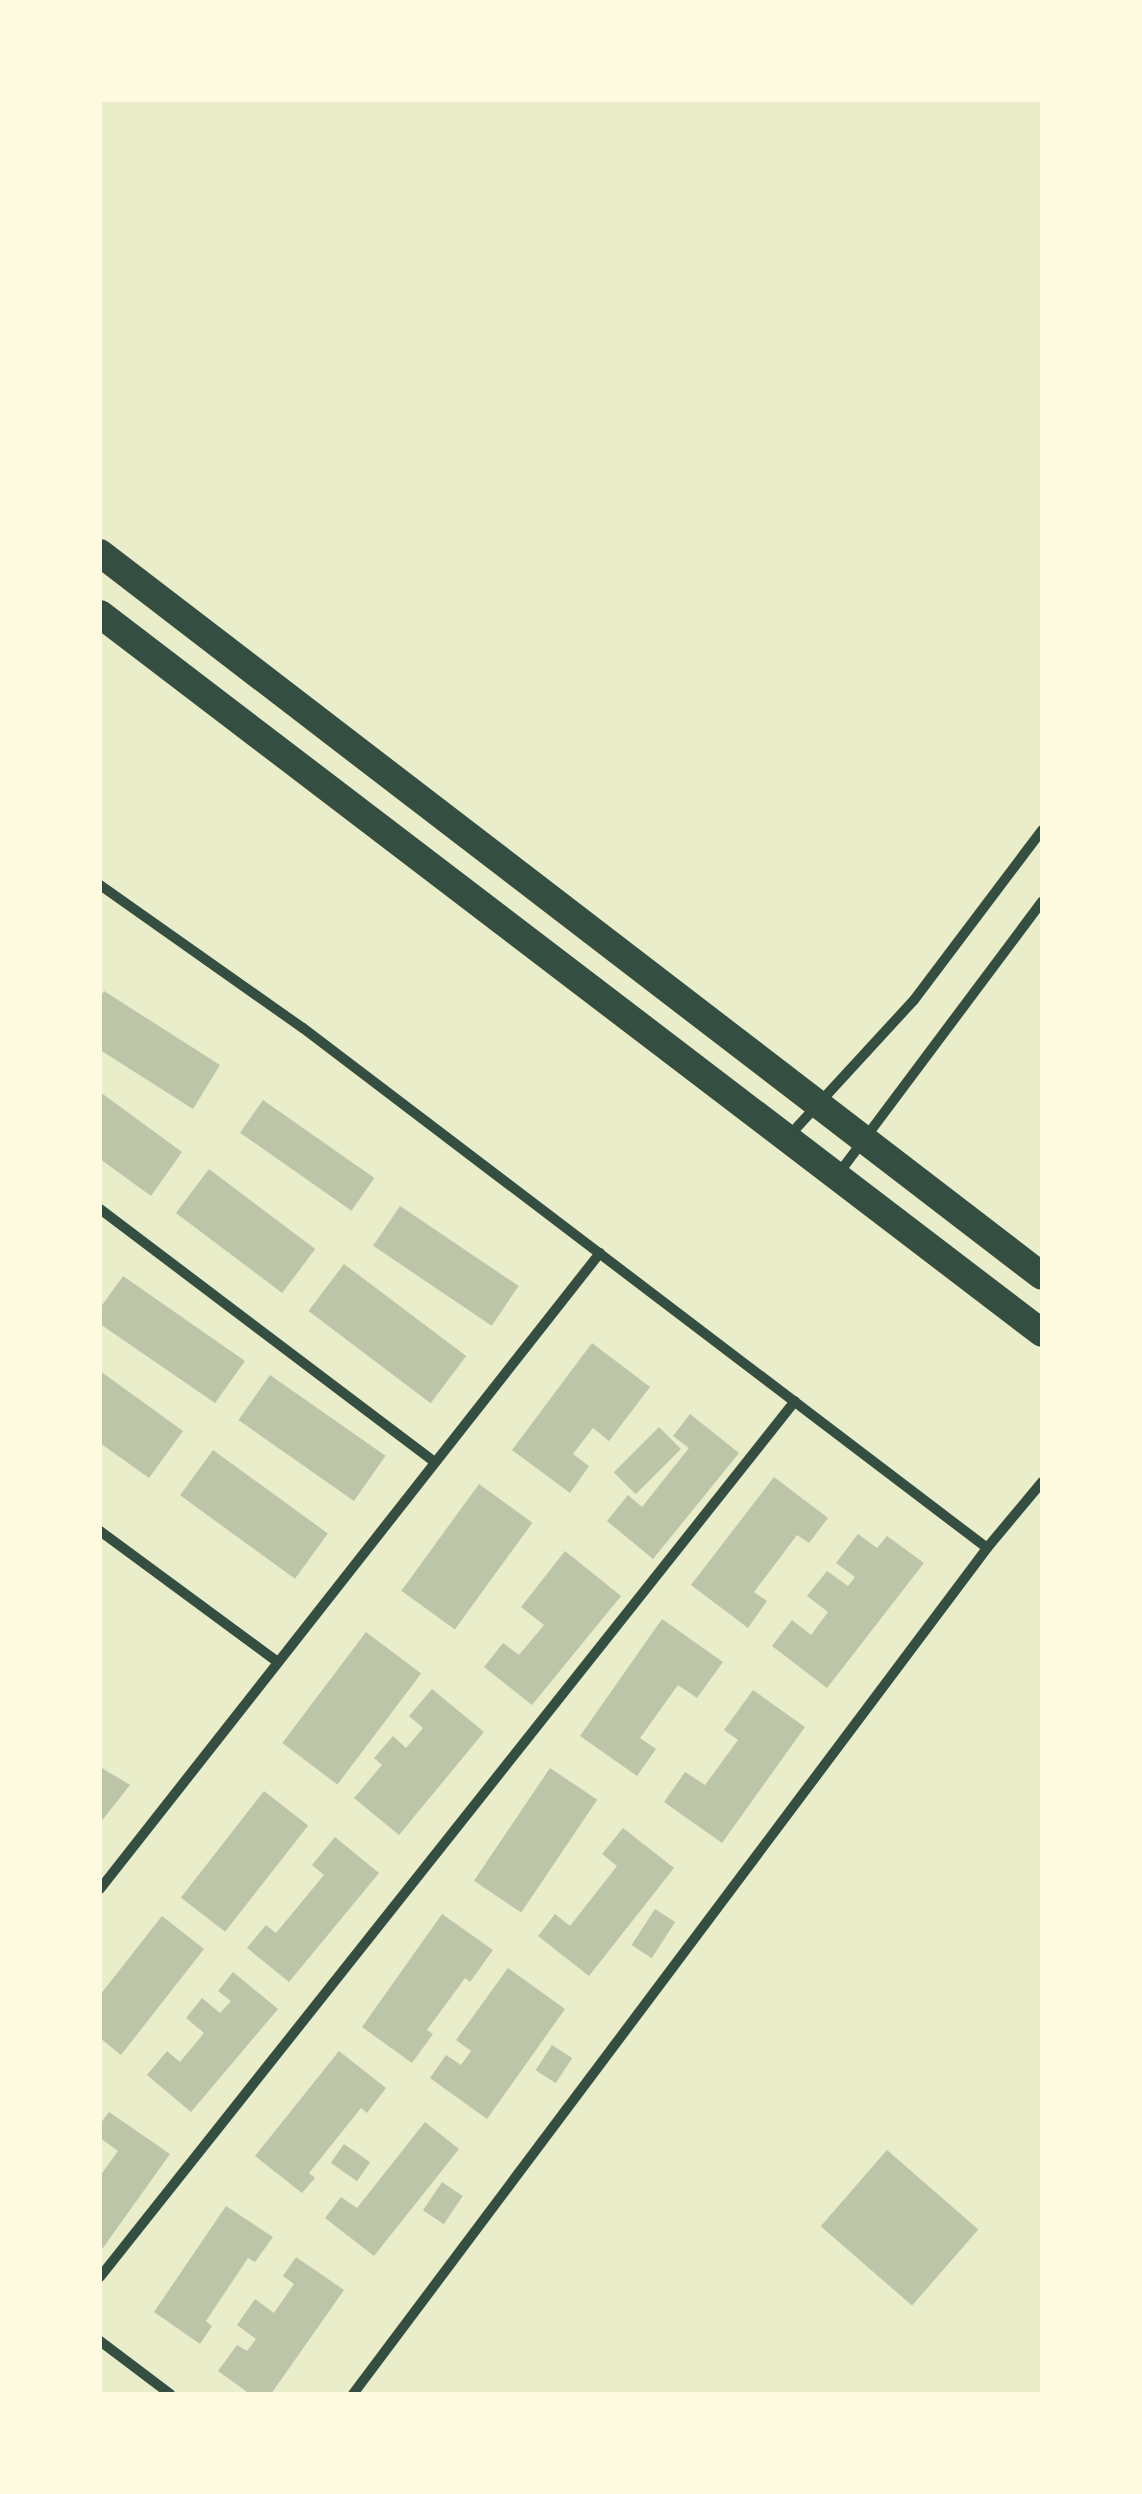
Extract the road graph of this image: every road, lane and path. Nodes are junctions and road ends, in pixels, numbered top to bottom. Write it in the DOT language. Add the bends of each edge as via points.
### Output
graph roads {
  1 [pos="100,553"];
  2 [pos="100,614"];
  3 [pos="1042,830"];
  4 [pos="100,885"];
  5 [pos="1042,902"];
  6 [pos="818,1104"];
  7 [pos="786,1139"];
  8 [pos="865,1140"];
  9 [pos="836,1176"];
  10 [pos="100,1210"];
  11 [pos="600,1254"];
  12 [pos="1042,1276"];
  13 [pos="1042,1333"];
  14 [pos="795,1401"];
  15 [pos="436,1462"];
  16 [pos="1042,1482"];
  17 [pos="100,1531"];
  18 [pos="988,1548"];
  19 [pos="278,1662"];
  20 [pos="100,1889"];
  21 [pos="100,2277"];
  22 [pos="100,2341"];
  23 [pos="170,2394"];
  24 [pos="353,2394"];
  1 -- 6 [label="highway"];
  2 -- 7 [label="highway"];
  3 -- 6 [label="street" via="914,1000"];
  4 -- 11 [label="street"];
  5 -- 8 [label="street"];
  6 -- 7 [label="street"];
  6 -- 8 [label="highway"];
  7 -- 9 [label="highway"];
  8 -- 9 [label="street"];
  8 -- 12 [label="highway"];
  9 -- 13 [label="highway"];
  10 -- 15 [label="street"];
  11 -- 14 [label="street"];
  11 -- 15 [label="street"];
  14 -- 18 [label="street"];
  14 -- 21 [label="street"];
  15 -- 19 [label="street"];
  16 -- 18 [label="street"];
  17 -- 19 [label="street"];
  18 -- 24 [label="street"];
  19 -- 20 [label="street"];
  22 -- 23 [label="street"];
}
